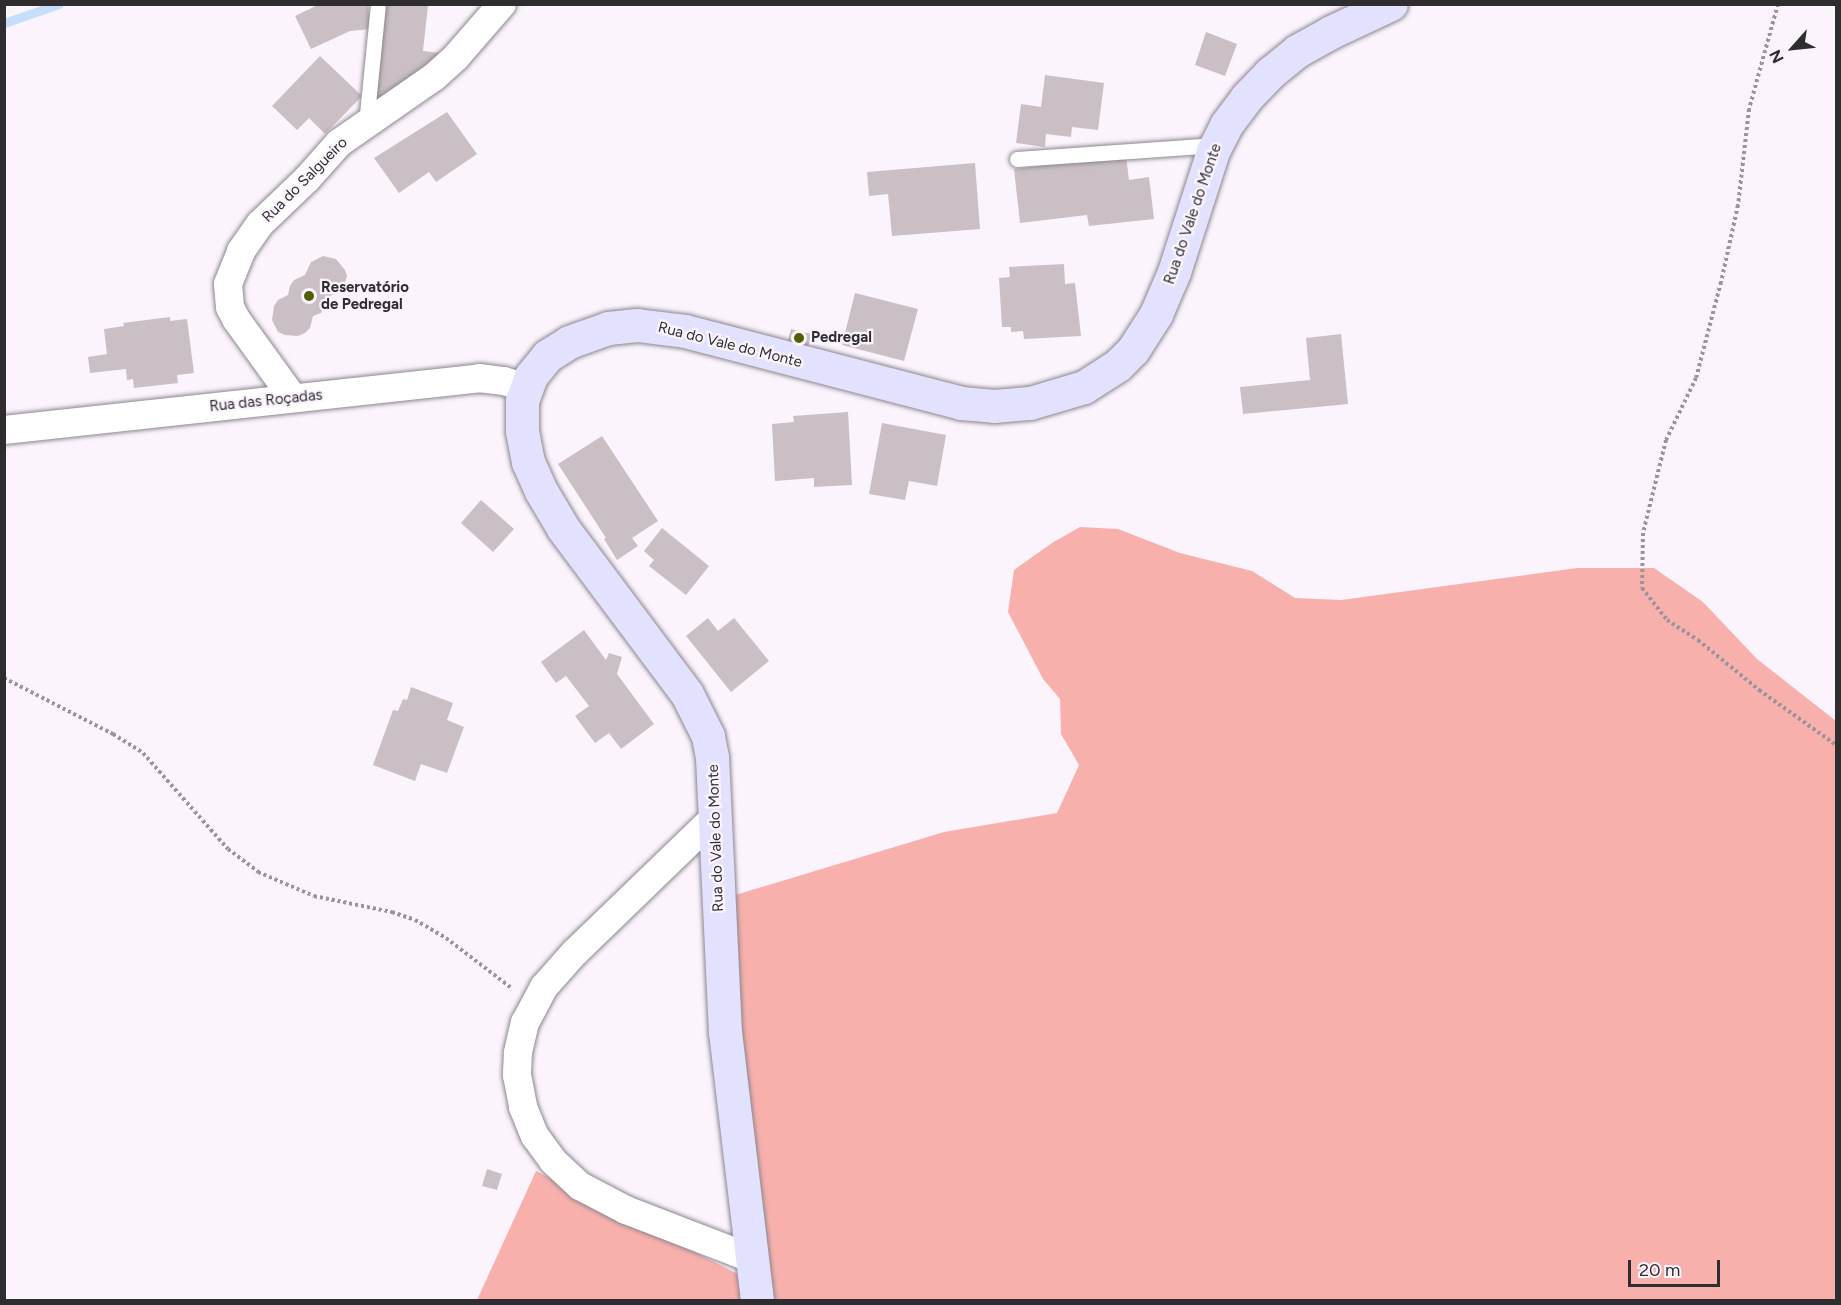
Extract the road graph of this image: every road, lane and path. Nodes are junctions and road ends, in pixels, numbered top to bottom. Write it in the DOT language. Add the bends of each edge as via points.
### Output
graph roads {
  1 [pos="378,4"];
  2 [pos="502,4"];
  3 [pos="1391,4"];
  4 [pos="1778,4"];
  5 [pos="365,125"];
  6 [pos="1216,145"];
  7 [pos="1017,159"];
  8 [pos="526,388"];
  9 [pos="293,398"];
  10 [pos="8,432"];
  11 [pos="4,678"];
  12 [pos="1836,745"];
  13 [pos="714,818"];
  14 [pos="533,1004"];
  15 [pos="753,1259"];
  16 [pos="757,1300"];
  1 -- 5 [label="lane"];
  2 -- 5 [label="street, Rua do Salgueiro" via="450,63"];
  3 -- 6 [label="street, Rua do Vale do Monte" via="1330,32 1283,61 1246,98"];
  4 -- 12 [label="path" via="1749,109 1738,205 1718,293 1696,378 1666,440 1643,533 1642,588 1667,620"];
  5 -- 9 [label="street, Rua do Salgueiro" via="339,143 260,224 230,275 228,300 236,319"];
  6 -- 7 [label="lane"];
  6 -- 8 [label="street, Rua do Vale do Monte" via="1170,282 1145,333 1102,377 1065,395 1012,405 961,403 685,331 637,325 595,332 557,348 539,365"];
  8 -- 9 [label="street, Rua das Roçadas" via="479,378"];
  8 -- 13 [label="street, Rua do Vale do Monte" via="522,431 534,477 555,517 700,716 711,746"];
  9 -- 10 [label="street, Rua das Roçadas"];
  11 -- 14 [label="path" via="143,753 223,844 258,872 314,896 392,912 426,925"];
  13 -- 14 [label="street" via="567,960"];
  13 -- 15 [label="street, Rua do Vale do Monte" via="725,1033"];
  14 -- 15 [label="street" via="518,1053 518,1086 531,1126 553,1161 580,1186 605,1201"];
  15 -- 16 [label="street, Rua do Vale do Monte"];
}
